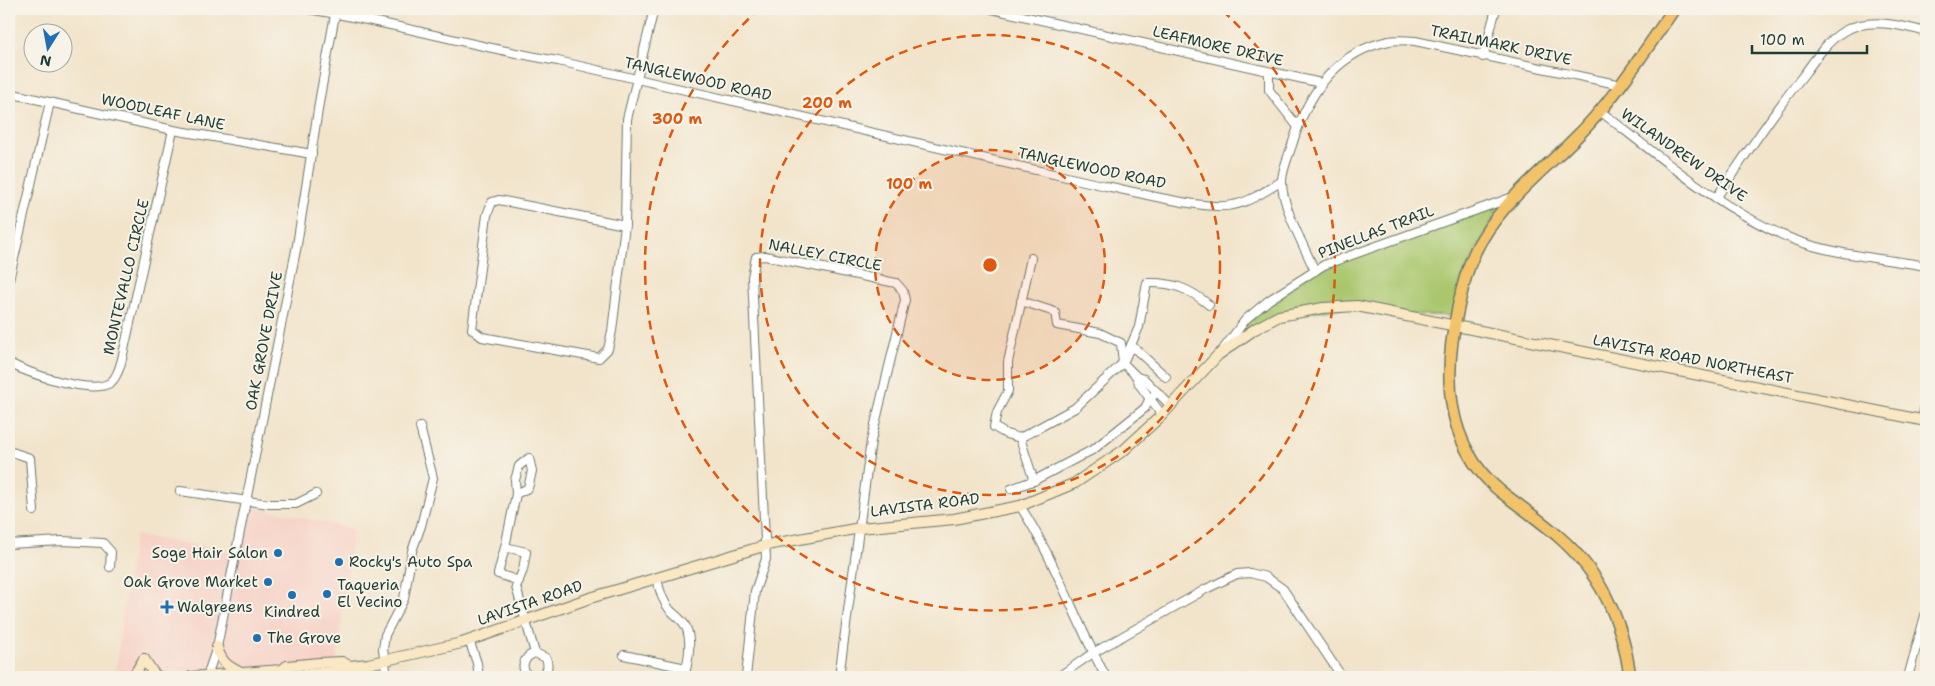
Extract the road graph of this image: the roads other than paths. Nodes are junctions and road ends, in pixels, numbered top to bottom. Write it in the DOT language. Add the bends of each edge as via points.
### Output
graph roads {
  1 [pos="308,9"];
  2 [pos="654,9"];
  3 [pos="992,9"];
  4 [pos="1496,9"];
  5 [pos="1674,9"];
  6 [pos="336,10"];
  7 [pos="1013,11"];
  8 [pos="1926,32"];
  9 [pos="1482,56"];
  10 [pos="1269,73"];
  11 [pos="638,79"];
  12 [pos="1321,83"];
  13 [pos="1620,85"];
  14 [pos="9,93"];
  15 [pos="50,102"];
  16 [pos="1600,112"];
  17 [pos="1298,127"];
  18 [pos="173,130"];
  19 [pos="312,154"];
  20 [pos="1282,181"];
  21 [pos="1514,196"];
  22 [pos="1716,198"];
  23 [pos="625,225"];
  24 [pos="1031,258"];
  25 [pos="1926,266"];
  26 [pos="1315,271"];
  27 [pos="9,280"];
  28 [pos="1021,301"];
  29 [pos="1209,305"];
  30 [pos="1454,326"];
  31 [pos="1132,346"];
  32 [pos="1218,355"];
  33 [pos="9,363"];
  34 [pos="1123,363"];
  35 [pos="1137,377"];
  36 [pos="1166,377"];
  37 [pos="1157,392"];
  38 [pos="1149,400"];
  39 [pos="1926,400"];
  40 [pos="1171,406"];
  41 [pos="1162,415"];
  42 [pos="1924,421"];
  43 [pos="420,427"];
  44 [pos="1020,438"];
  45 [pos="9,451"];
  46 [pos="1034,480"];
  47 [pos="1011,489"];
  48 [pos="180,491"];
  49 [pos="316,494"];
  50 [pos="516,494"];
  51 [pos="246,501"];
  52 [pos="1020,506"];
  53 [pos="34,511"];
  54 [pos="860,528"];
  55 [pos="9,544"];
  56 [pos="767,545"];
  57 [pos="504,546"];
  58 [pos="110,567"];
  59 [pos="656,578"];
  60 [pos="519,582"];
  61 [pos="1926,612"];
  62 [pos="525,621"];
  63 [pos="469,640"];
  64 [pos="217,647"];
  65 [pos="535,653"];
  66 [pos="1093,653"];
  67 [pos="624,655"];
  68 [pos="385,661"];
  69 [pos="350,666"];
  70 [pos="686,668"];
  71 [pos="242,674"];
  72 [pos="207,676"];
  73 [pos="134,677"];
  74 [pos="159,677"];
  75 [pos="191,677"];
  76 [pos="349,677"];
  77 [pos="388,677"];
  78 [pos="479,677"];
  79 [pos="532,677"];
  80 [pos="541,677"];
  81 [pos="684,677"];
  82 [pos="746,677"];
  83 [pos="839,677"];
  84 [pos="1058,677"];
  85 [pos="1106,677"];
  86 [pos="1342,677"];
  87 [pos="1630,677"];
  88 [pos="1908,677"];
  1 -- 6 [label="street, TANGLEWOOD ROAD"];
  2 -- 11 [label="street"];
  3 -- 7 [label="street, LEAFMORE DRIVE"];
  4 -- 9 [label="street"];
  5 -- 13 [label="main road"];
  6 -- 11 [label="street, TANGLEWOOD ROAD" via="494,50"];
  6 -- 19 [label="street, OAK GROVE DRIVE"];
  7 -- 10 [label="street, LEAFMORE DRIVE"];
  8 -- 22 [label="street" via="1878,23 1860,25 1844,31 1827,44"];
  9 -- 12 [label="street, TRAILMARK DRIVE" via="1416,41 1390,41 1367,48 1337,64"];
  9 -- 13 [label="street, TRAILMARK DRIVE"];
  10 -- 12 [label="street, LEAFMORE DRIVE"];
  10 -- 17 [label="street" via="1269,90"];
  11 -- 20 [label="street, TANGLEWOOD ROAD" via="1106,186 1219,207 1234,205"];
  11 -- 23 [label="street" via="627,119"];
  12 -- 17 [label="street, TRAILMARK DRIVE"];
  13 -- 16 [label="main road"];
  14 -- 15 [label="street, WOODLEAF LANE"];
  15 -- 18 [label="street, WOODLEAF LANE"];
  15 -- 27 [label="street"];
  16 -- 21 [label="main road"];
  16 -- 22 [label="street, WILANDREW DRIVE"];
  17 -- 20 [label="street, TRAILMARK DRIVE"];
  18 -- 19 [label="street, WOODLEAF LANE"];
  18 -- 33 [label="street, MONTEVALLO CIRCLE" via="117,375 110,383 94,386 54,380"];
  19 -- 51 [label="street, OAK GROVE DRIVE"];
  20 -- 26 [label="street, TRAILMARK DRIVE" via="1288,209"];
  21 -- 26 [label="street, PINELLAS TRAIL"];
  21 -- 30 [label="main road" via="1490,225 1471,260"];
  22 -- 25 [label="street, WILANDREW DRIVE" via="1794,239 1824,248"];
  23 -- 23 [label="street" via="612,331 608,350 599,358 482,337 472,329 487,215 492,202 499,200"];
  24 -- 28 [label="street"];
  26 -- 32 [label="street, PINELLAS TRAIL" via="1246,319"];
  28 -- 34 [label="street" via="1055,312 1058,325 1100,333 1120,343"];
  28 -- 44 [label="street" via="1008,362 1008,391 996,412 994,427"];
  29 -- 31 [label="street" via="1192,291 1161,282 1147,283"];
  30 -- 32 [label="main road, LAVISTA ROAD" via="1357,306 1323,308 1279,316"];
  30 -- 42 [label="main road, LAVISTA ROAD NORTHEAST"];
  30 -- 87 [label="main road" via="1449,390 1454,420 1462,441 1486,478 1565,542 1596,578 1619,624"];
  31 -- 34 [label="street"];
  31 -- 36 [label="street"];
  32 -- 40 [label="main road, LAVISTA ROAD"];
  34 -- 35 [label="street"];
  34 -- 44 [label="street" via="1075,408"];
  35 -- 37 [label="street" via="1144,379"];
  35 -- 38 [label="street"];
  37 -- 38 [label="street"];
  37 -- 40 [label="street"];
  38 -- 41 [label="street"];
  38 -- 46 [label="street" via="1145,408 1094,449"];
  39 -- 42 [label="street"];
  40 -- 41 [label="main road, LAVISTA ROAD"];
  41 -- 52 [label="main road, LAVISTA ROAD" via="1124,450 1075,483"];
  43 -- 68 [label="street" via="433,478 412,550 404,599 384,635"];
  44 -- 46 [label="street"];
  45 -- 53 [label="street" via="30,458"];
  46 -- 47 [label="street"];
  48 -- 51 [label="street"];
  49 -- 51 [label="street" via="296,504"];
  50 -- 57 [label="street"];
  51 -- 64 [label="street, OAK GROVE DRIVE"];
  52 -- 54 [label="main road, LAVISTA ROAD" via="954,519"];
  52 -- 66 [label="street" via="1037,532"];
  54 -- 56 [label="main road, LAVISTA ROAD"];
  54 -- 56 [label="street, NALLEY CIRCLE" via="871,441 905,300 903,290 896,283 877,278 765,256 756,257 752,266 753,299"];
  54 -- 83 [label="street"];
  55 -- 58 [label="street" via="62,540 103,543 111,552"];
  56 -- 59 [label="main road, LAVISTA ROAD"];
  56 -- 82 [label="street" via="764,569 755,591"];
  57 -- 60 [label="street" via="498,574"];
  57 -- 60 [label="street" via="526,552"];
  59 -- 62 [label="main road, LAVISTA ROAD"];
  59 -- 70 [label="street" via="669,609 687,628"];
  60 -- 62 [label="street" via="516,587"];
  61 -- 88 [label="street"];
  62 -- 63 [label="main road, LAVISTA ROAD"];
  62 -- 65 [label="street"];
  63 -- 68 [label="main road, LAVISTA ROAD"];
  63 -- 78 [label="street"];
  64 -- 71 [label="main road" via="226,666"];
  64 -- 72 [label="street, OAK GROVE DRIVE"];
  65 -- 79 [label="street" via="524,661 523,669"];
  65 -- 80 [label="street" via="546,658 549,665"];
  66 -- 84 [label="street"];
  66 -- 85 [label="street"];
  66 -- 86 [label="street" via="1206,589 1237,574 1250,573 1266,577 1283,589"];
  67 -- 70 [label="street"];
  68 -- 69 [label="main road, LAVISTA ROAD"];
  68 -- 77 [label="street"];
  69 -- 71 [label="main road, LAVISTA ROAD" via="343,671 288,676 282,670"];
  69 -- 76 [label="street"];
  70 -- 81 [label="street"];
  71 -- 72 [label="main road, LAVISTA ROAD"];
  72 -- 75 [label="main road, LAVISTA ROAD"];
  73 -- 74 [label="main road" via="144,659"];
}
